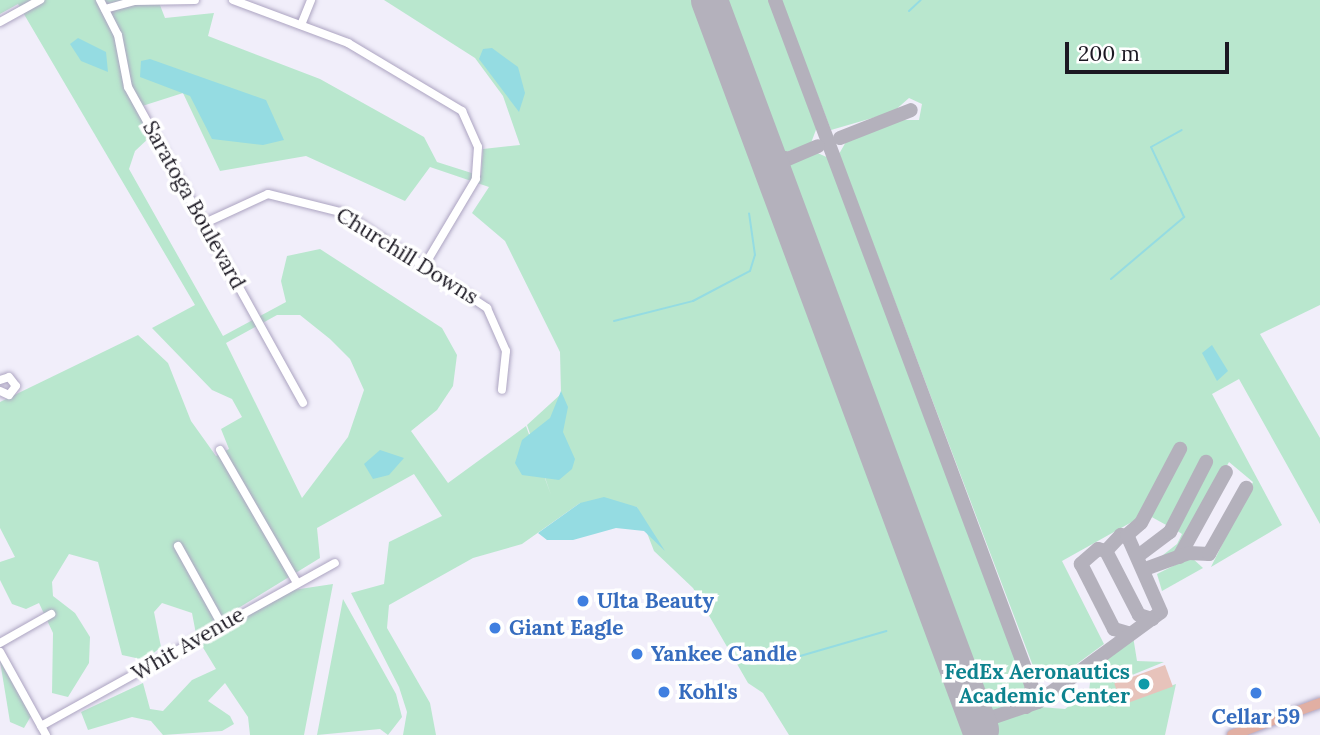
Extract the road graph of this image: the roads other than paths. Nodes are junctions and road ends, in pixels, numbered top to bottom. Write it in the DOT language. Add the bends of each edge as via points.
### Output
graph roads {
  1 [pos="40,0"];
  2 [pos="100,0"];
  3 [pos="195,0"];
  4 [pos="233,0"];
  5 [pos="311,0"];
  6 [pos="105,9"];
  7 [pos="0,22"];
  8 [pos="302,25"];
  9 [pos="205,223"];
  10 [pos="425,263"];
  11 [pos="1,376"];
  12 [pos="502,390"];
  13 [pos="0,391"];
  14 [pos="303,403"];
  15 [pos="220,450"];
  16 [pos="178,546"];
  17 [pos="335,563"];
  18 [pos="297,583"];
  19 [pos="51,614"];
  20 [pos="222,625"];
  21 [pos="0,643"];
  22 [pos="0,652"];
  23 [pos="1320,703"];
  24 [pos="41,726"];
  25 [pos="1248,732"];
  26 [pos="46,735"];
  27 [pos="1232,735"];
  1 -- 7 [label="street"];
  2 -- 6 [label="street, Saratoga Boulevard"];
  3 -- 6 [label="street" via="134,1"];
  4 -- 8 [label="street"];
  5 -- 8 [label="street"];
  6 -- 9 [label="street, Saratoga Boulevard" via="128,87"];
  8 -- 10 [label="street" via="443,94 470,123 478,148 476,179"];
  9 -- 10 [label="street, Churchill Downs" via="248,199 282,194 344,213"];
  9 -- 14 [label="street, Saratoga Boulevard"];
  10 -- 12 [label="street, Churchill Downs" via="494,316 506,351"];
  11 -- 13 [label="street" via="15,380 16,389 9,395"];
  15 -- 18 [label="street"];
  16 -- 20 [label="street"];
  17 -- 18 [label="street, Whit Avenue"];
  18 -- 20 [label="street, Whit Avenue"];
  19 -- 21 [label="street"];
  20 -- 24 [label="street, Whit Avenue"];
  22 -- 24 [label="street"];
  23 -- 25 [label="main road"];
  24 -- 26 [label="street"];
  25 -- 27 [label="main road"];
}
